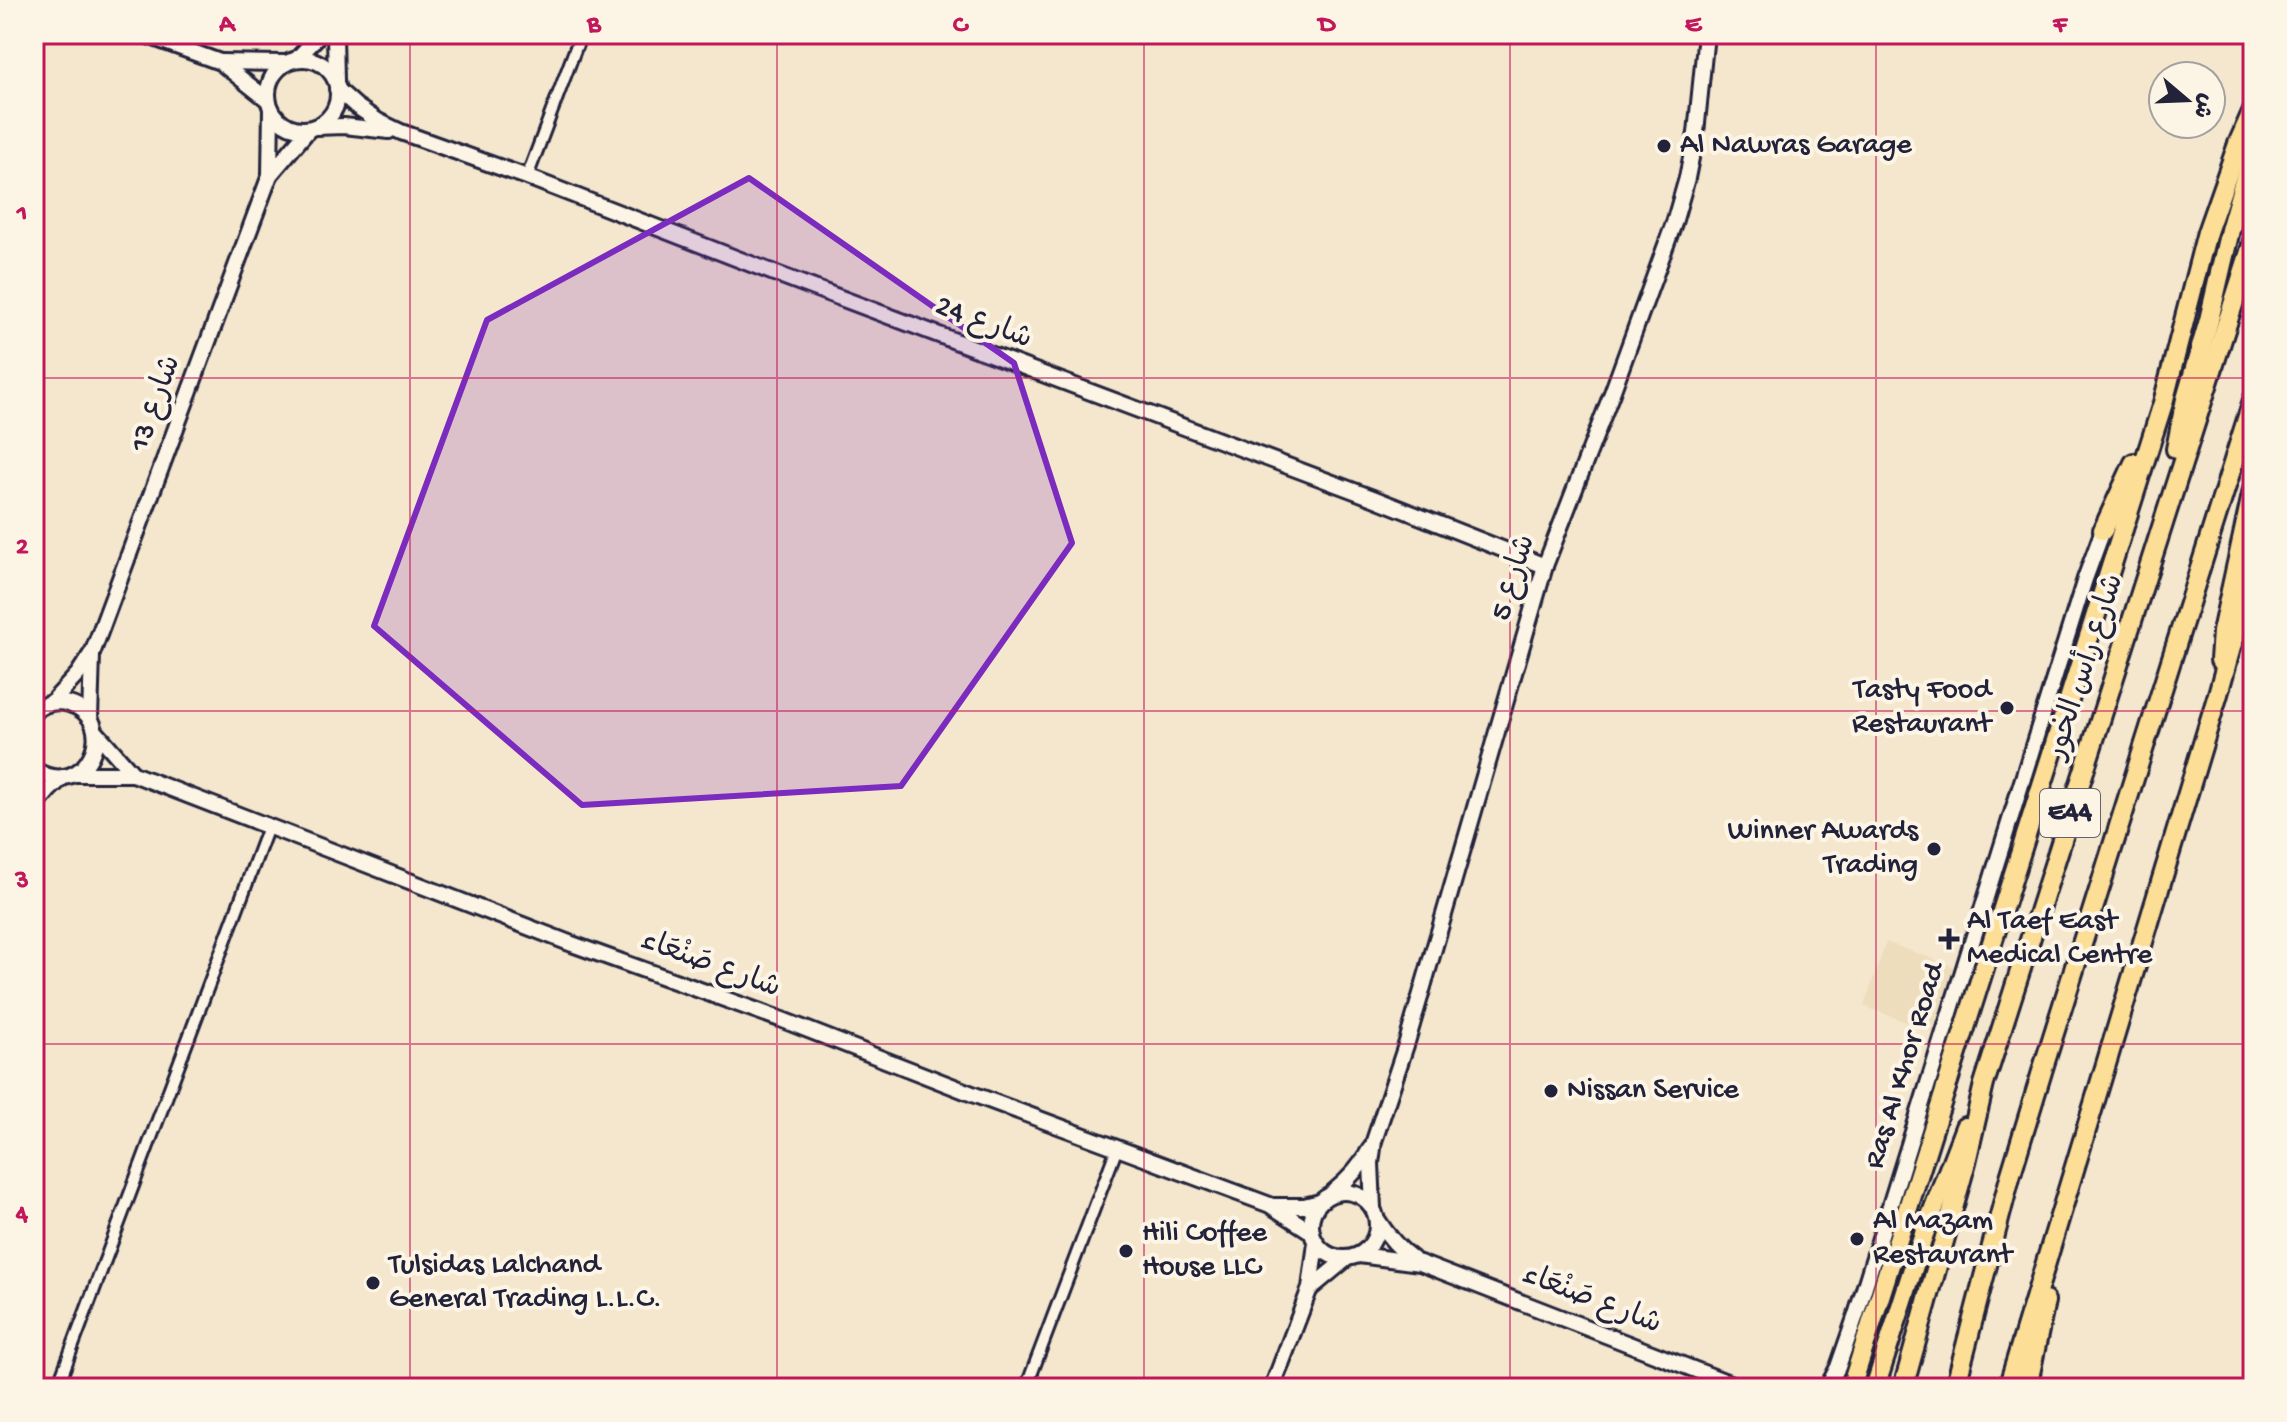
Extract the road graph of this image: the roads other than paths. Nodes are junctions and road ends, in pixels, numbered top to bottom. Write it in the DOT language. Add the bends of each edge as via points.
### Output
graph roads {
  1 [pos="143,34"];
  2 [pos="320,34"];
  3 [pos="335,34"];
  4 [pos="581,34"];
  5 [pos="1706,34"];
  6 [pos="292,61"];
  7 [pos="220,62"];
  8 [pos="336,85"];
  9 [pos="269,104"];
  10 [pos="2253,110"];
  11 [pos="312,128"];
  12 [pos="401,132"];
  13 [pos="2253,150"];
  14 [pos="270,175"];
  15 [pos="527,177"];
  16 [pos="2253,242"];
  17 [pos="2176,352"];
  18 [pos="2253,400"];
  19 [pos="2253,490"];
  20 [pos="2161,528"];
  21 [pos="2103,530"];
  22 [pos="1545,566"];
  23 [pos="2253,568"];
  24 [pos="93,651"];
  25 [pos="2218,694"];
  26 [pos="40,707"];
  27 [pos="93,724"];
  28 [pos="34,769"];
  29 [pos="133,774"];
  30 [pos="69,776"];
  31 [pos="34,808"];
  32 [pos="268,827"];
  33 [pos="1984,1084"];
  34 [pos="1374,1141"];
  35 [pos="1117,1148"];
  36 [pos="2074,1168"];
  37 [pos="1325,1198"];
  38 [pos="1270,1205"];
  39 [pos="1375,1213"];
  40 [pos="1314,1238"];
  41 [pos="1352,1257"];
  42 [pos="1420,1263"];
  43 [pos="1310,1288"];
  44 [pos="57,1388"];
  45 [pos="1026,1388"];
  46 [pos="1272,1388"];
  47 [pos="1742,1388"];
  48 [pos="1827,1388"];
  49 [pos="1851,1388"];
  50 [pos="1875,1388"];
  51 [pos="1903,1388"];
  52 [pos="1955,1388"];
  53 [pos="2008,1388"];
  54 [pos="2027,1388"];
  1 -- 7 [label="street"];
  2 -- 6 [label="street"];
  3 -- 8 [label="street"];
  4 -- 15 [label="street"];
  5 -- 22 [label="street, شارع 5" via="1696,133 1674,223"];
  6 -- 7 [label="street"];
  6 -- 8 [label="street" via="320,64"];
  6 -- 9 [label="street" via="271,79"];
  7 -- 9 [label="street"];
  8 -- 11 [label="street" via="333,112"];
  8 -- 12 [label="street, شارع 24" via="356,106"];
  9 -- 11 [label="street" via="286,125"];
  9 -- 14 [label="street, شارع 13"];
  10 -- 17 [label="highway" via="2207,232"];
  11 -- 12 [label="street, شارع 24"];
  11 -- 14 [label="street, شارع 13"];
  12 -- 15 [label="street, شارع 24"];
  13 -- 20 [label="highway" via="2186,399"];
  14 -- 24 [label="street, شارع 13"];
  15 -- 22 [label="street, شارع 24"];
  16 -- 20 [label="highway, شارع رأس الخور / E44"];
  17 -- 21 [label="highway"];
  17 -- 49 [label="highway"];
  18 -- 52 [label="highway, E44" via="2044,1065"];
  19 -- 25 [label="highway" via="2222,632"];
  20 -- 33 [label="highway, شارع رأس الخور / E44"];
  21 -- 48 [label="street, Ras Al Khor Road" via="1856,1315"];
  22 -- 34 [label="street, شارع 5"];
  23 -- 25 [label="highway"];
  24 -- 26 [label="street, شارع 13" via="78,674"];
  24 -- 27 [label="street, شارع 13"];
  25 -- 36 [label="highway"];
  26 -- 27 [label="street" via="73,705"];
  27 -- 29 [label="street, شارع صَنْعَاء"];
  27 -- 30 [label="street, شارع 13" via="92,757"];
  28 -- 30 [label="street, شارع صَنْعَاء" via="52,777"];
  29 -- 30 [label="street, شارع صَنْعَاء"];
  29 -- 32 [label="street, شارع صَنْعَاء"];
  30 -- 31 [label="street, شارع 13"];
  32 -- 35 [label="street, شارع صَنْعَاء"];
  32 -- 44 [label="street"];
  33 -- 50 [label="highway" via="1951,1157"];
  33 -- 51 [label="highway, شارع رأس الخور / E44"];
  34 -- 37 [label="street, شارع 5" via="1348,1180"];
  34 -- 39 [label="street, شارع 5"];
  35 -- 38 [label="street, شارع صَنْعَاء"];
  35 -- 45 [label="street"];
  36 -- 53 [label="highway"];
  36 -- 54 [label="highway"];
  37 -- 38 [label="street, شارع صَنْعَاء" via="1295,1207"];
  37 -- 39 [label="street" via="1354,1193"];
  37 -- 40 [label="street" via="1314,1211"];
  38 -- 40 [label="street, شارع صَنْعَاء"];
  39 -- 41 [label="street" via="1374,1240"];
  39 -- 42 [label="street, شارع صَنْعَاء" via="1388,1237"];
  40 -- 41 [label="street" via="1329,1255"];
  40 -- 43 [label="street"];
  41 -- 42 [label="street, شارع صَنْعَاء"];
  41 -- 43 [label="street"];
  42 -- 47 [label="street, شارع صَنْعَاء"];
  43 -- 46 [label="street"];
}
